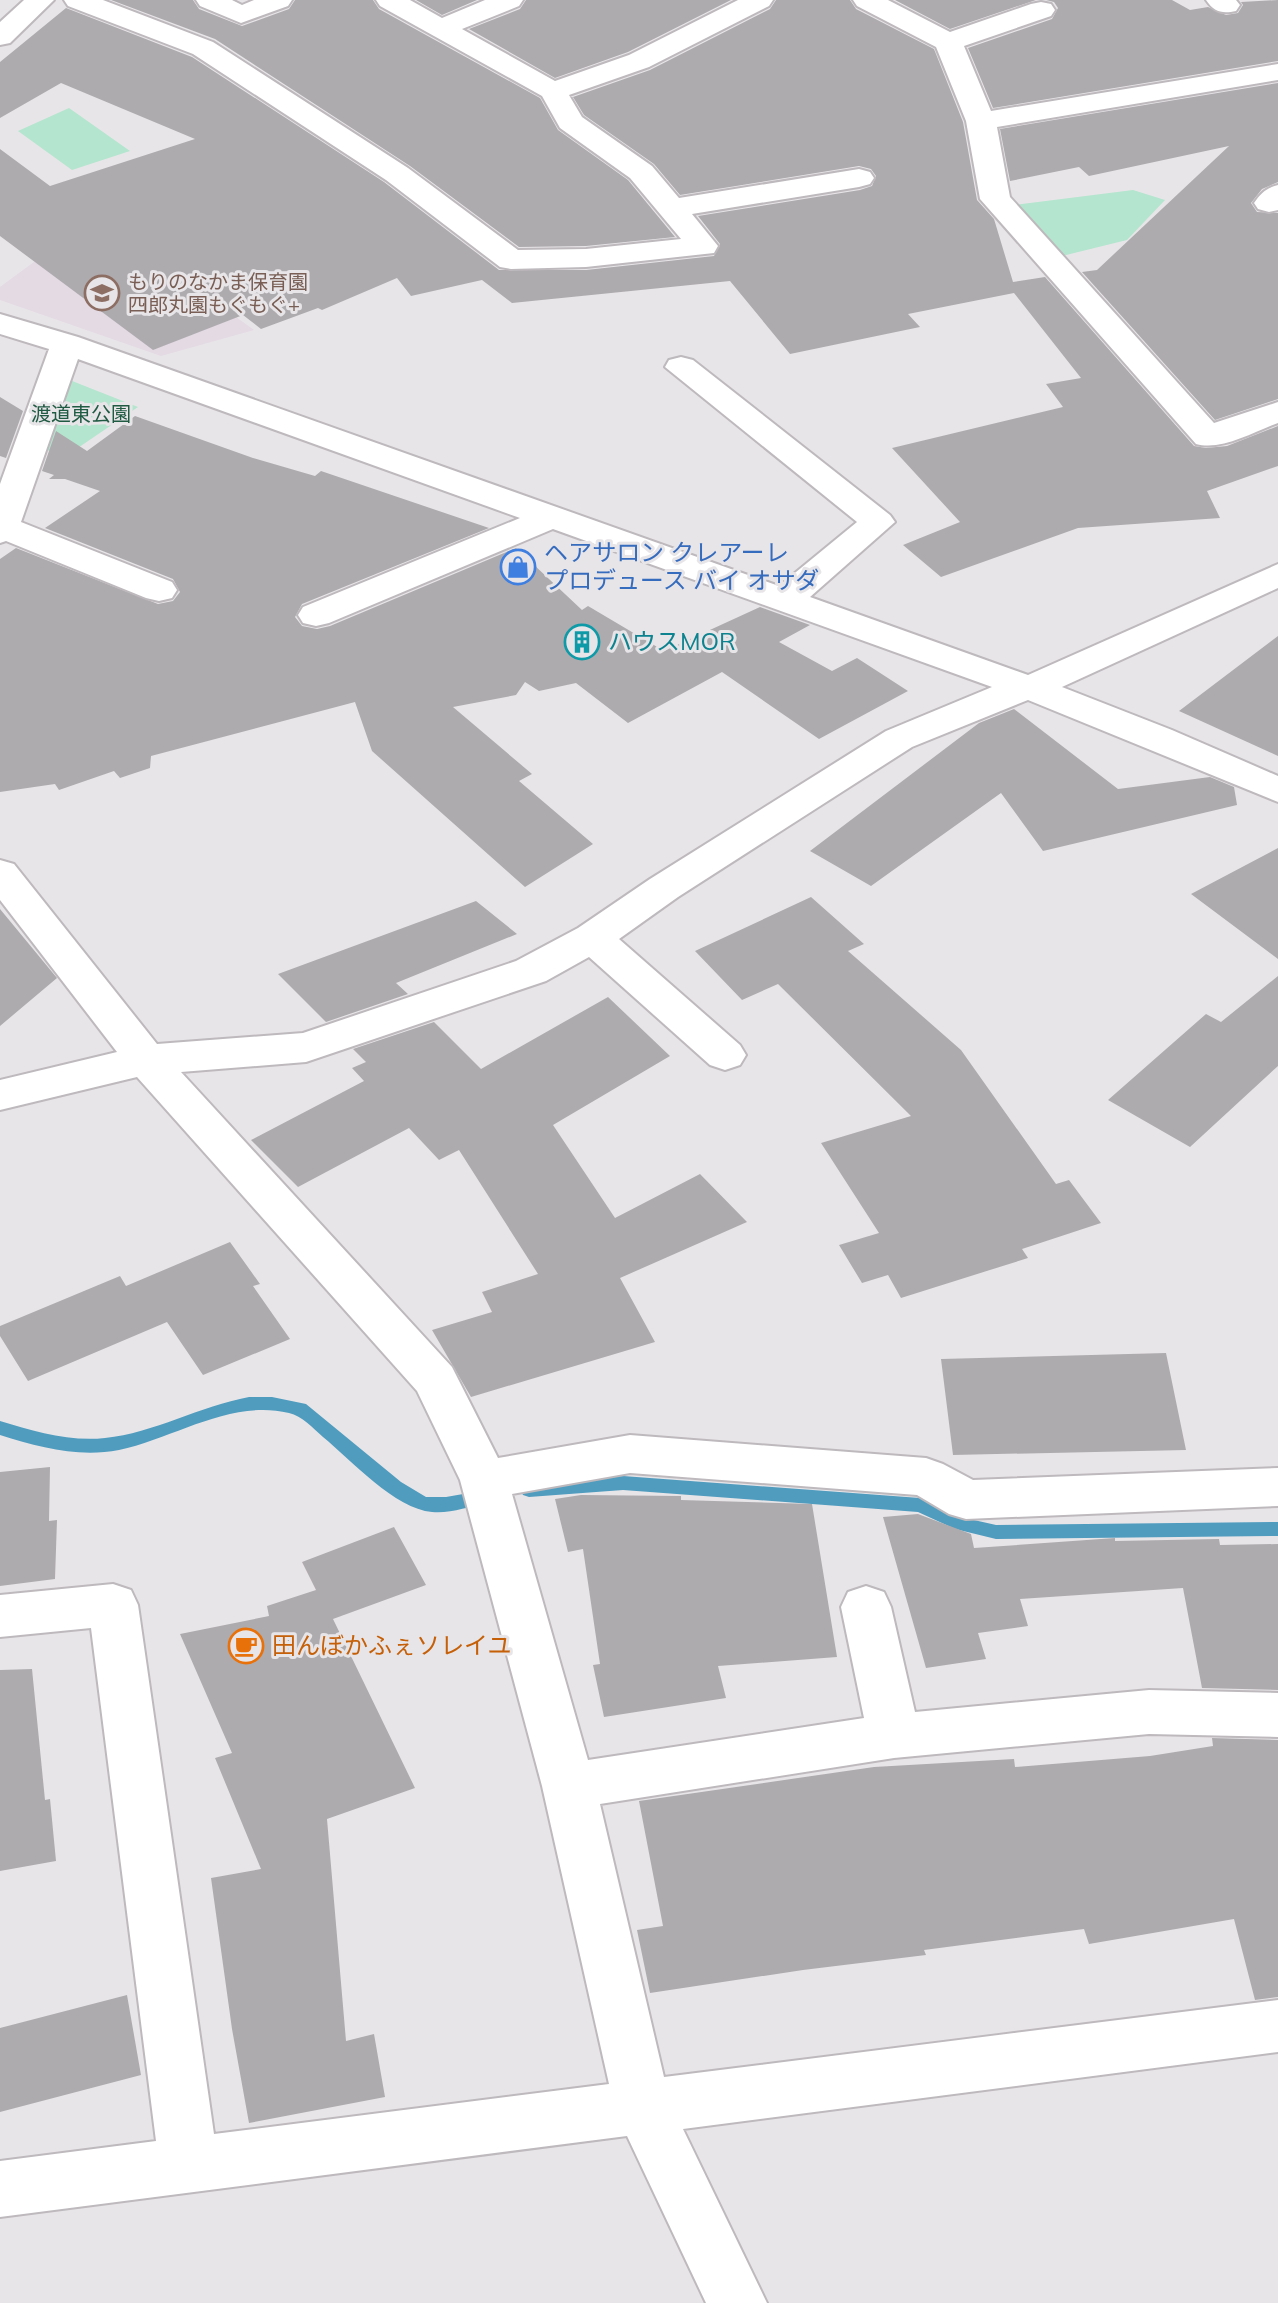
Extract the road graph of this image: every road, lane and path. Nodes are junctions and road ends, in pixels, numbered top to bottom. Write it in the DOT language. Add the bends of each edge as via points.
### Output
graph roads {
  1 [pos="40,0"];
  2 [pos="78,0"];
  3 [pos="210,0"];
  4 [pos="278,0"];
  5 [pos="390,0"];
  6 [pos="509,0"];
  7 [pos="759,0"];
  8 [pos="867,0"];
  9 [pos="1071,0"];
  10 [pos="1032,5"];
  11 [pos="440,28"];
  12 [pos="0,37"];
  13 [pos="948,42"];
  14 [pos="1278,72"];
  15 [pos="553,91"];
  16 [pos="981,121"];
  17 [pos="859,178"];
  18 [pos="674,208"];
  19 [pos="0,324"];
  20 [pos="67,344"];
  21 [pos="714,355"];
  22 [pos="1278,412"];
  23 [pos="550,518"];
  24 [pos="1,530"];
  25 [pos="1278,575"];
  26 [pos="159,590"];
  27 [pos="786,599"];
  28 [pos="316,615"];
  29 [pos="1030,688"];
  30 [pos="1278,790"];
  31 [pos="0,873"];
  32 [pos="592,938"];
  33 [pos="725,1055"];
  34 [pos="146,1060"];
  35 [pos="0,1095"];
  36 [pos="1278,1487"];
  37 [pos="487,1491"];
  38 [pos="866,1607"];
  39 [pos="0,1616"];
  40 [pos="1278,1715"];
  41 [pos="894,1736"];
  42 [pos="569,1786"];
  43 [pos="1278,2026"];
  44 [pos="642,2105"];
  45 [pos="189,2166"];
  46 [pos="0,2189"];
  47 [pos="737,2303"];
  1 -- 12 [label="street"];
  2 -- 18 [label="street" via="203,48 397,174 511,260 703,246"];
  3 -- 4 [label="street" via="241,15"];
  5 -- 11 [label="street"];
  6 -- 11 [label="street"];
  7 -- 15 [label="street" via="639,61"];
  8 -- 13 [label="street"];
  9 -- 10 [label="street"];
  10 -- 13 [label="street"];
  11 -- 15 [label="street"];
  13 -- 16 [label="street"];
  14 -- 16 [label="street"];
  15 -- 18 [label="street" via="570,122 641,172"];
  16 -- 22 [label="street" via="995,199 1208,437"];
  17 -- 18 [label="street"];
  19 -- 20 [label="street"];
  20 -- 23 [label="street"];
  20 -- 24 [label="street"];
  21 -- 27 [label="street" via="665,372 878,522"];
  23 -- 27 [label="street"];
  23 -- 28 [label="street"];
  24 -- 26 [label="street"];
  25 -- 29 [label="street"];
  27 -- 29 [label="street"];
  29 -- 30 [label="street"];
  29 -- 32 [label="street" via="899,739"];
  31 -- 34 [label="street"];
  32 -- 33 [label="street"];
  32 -- 34 [label="street" via="531,971 306,1047"];
  34 -- 35 [label="street"];
  34 -- 37 [label="street" via="435,1380"];
  36 -- 37 [label="street" via="966,1500 926,1477 630,1454"];
  37 -- 42 [label="street"];
  38 -- 41 [label="street"];
  39 -- 45 [label="street" via="113,1605"];
  40 -- 41 [label="street" via="1149,1712"];
  41 -- 42 [label="street"];
  42 -- 44 [label="street"];
  43 -- 44 [label="street"];
  44 -- 45 [label="street"];
  44 -- 47 [label="street"];
  45 -- 46 [label="street"];
}
